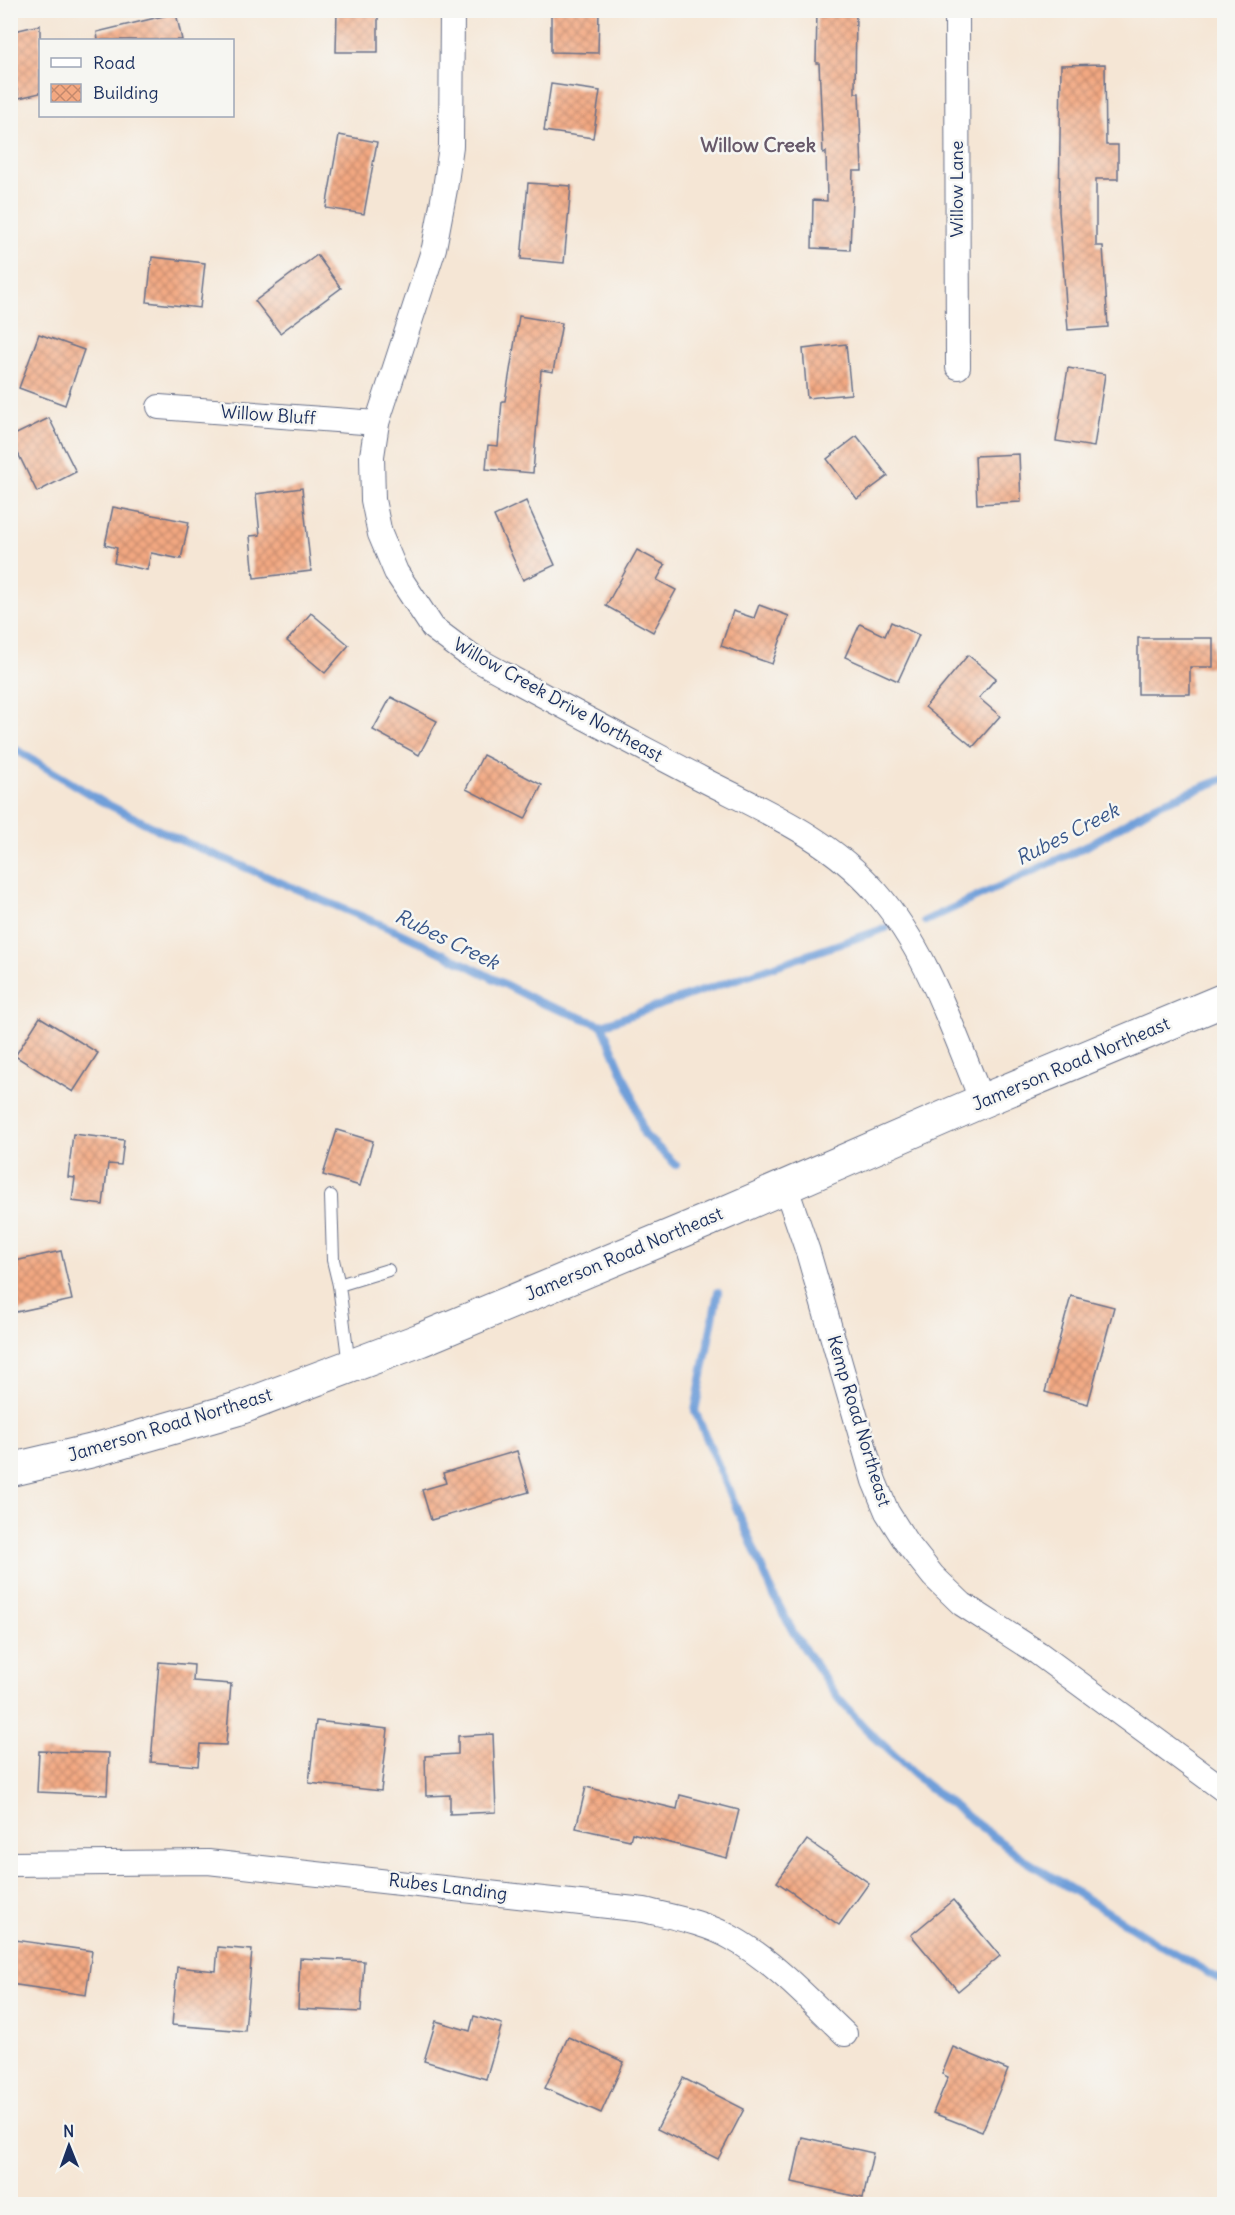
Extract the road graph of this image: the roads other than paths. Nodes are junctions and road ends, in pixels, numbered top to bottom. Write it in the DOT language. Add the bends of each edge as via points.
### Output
graph roads {
  1 [pos="452,10"];
  2 [pos="957,10"];
  3 [pos="958,367"];
  4 [pos="159,408"];
  5 [pos="377,423"];
  6 [pos="1224,1000"];
  7 [pos="982,1101"];
  8 [pos="785,1185"];
  9 [pos="331,1196"];
  10 [pos="388,1270"];
  11 [pos="339,1285"];
  12 [pos="349,1367"];
  13 [pos="10,1470"];
  14 [pos="1224,1790"];
  15 [pos="10,1864"];
  16 [pos="845,2034"];
  1 -- 5 [label="street, Willow Creek Drive Northeast" via="451,146 445,189 434,248"];
  2 -- 3 [label="street, Willow Lane"];
  4 -- 5 [label="street, Willow Bluff"];
  5 -- 7 [label="street, Willow Creek Drive Northeast" via="372,456 373,500 380,534 396,572 433,628 469,655 514,680 778,816 817,840 854,871 903,926 927,969"];
  6 -- 7 [label="street, Jamerson Road Northeast"];
  7 -- 8 [label="street, Jamerson Road Northeast"];
  8 -- 12 [label="street, Jamerson Road Northeast"];
  8 -- 14 [label="street, Kemp Road Northeast" via="874,1481 906,1542 962,1604 1038,1653"];
  9 -- 11 [label="lane" via="333,1260"];
  10 -- 11 [label="lane"];
  11 -- 12 [label="lane"];
  12 -- 13 [label="street, Jamerson Road Northeast" via="237,1409"];
  15 -- 16 [label="street, Rubes Landing" via="208,1862 644,1910 687,1920 732,1938 769,1963"];
}
